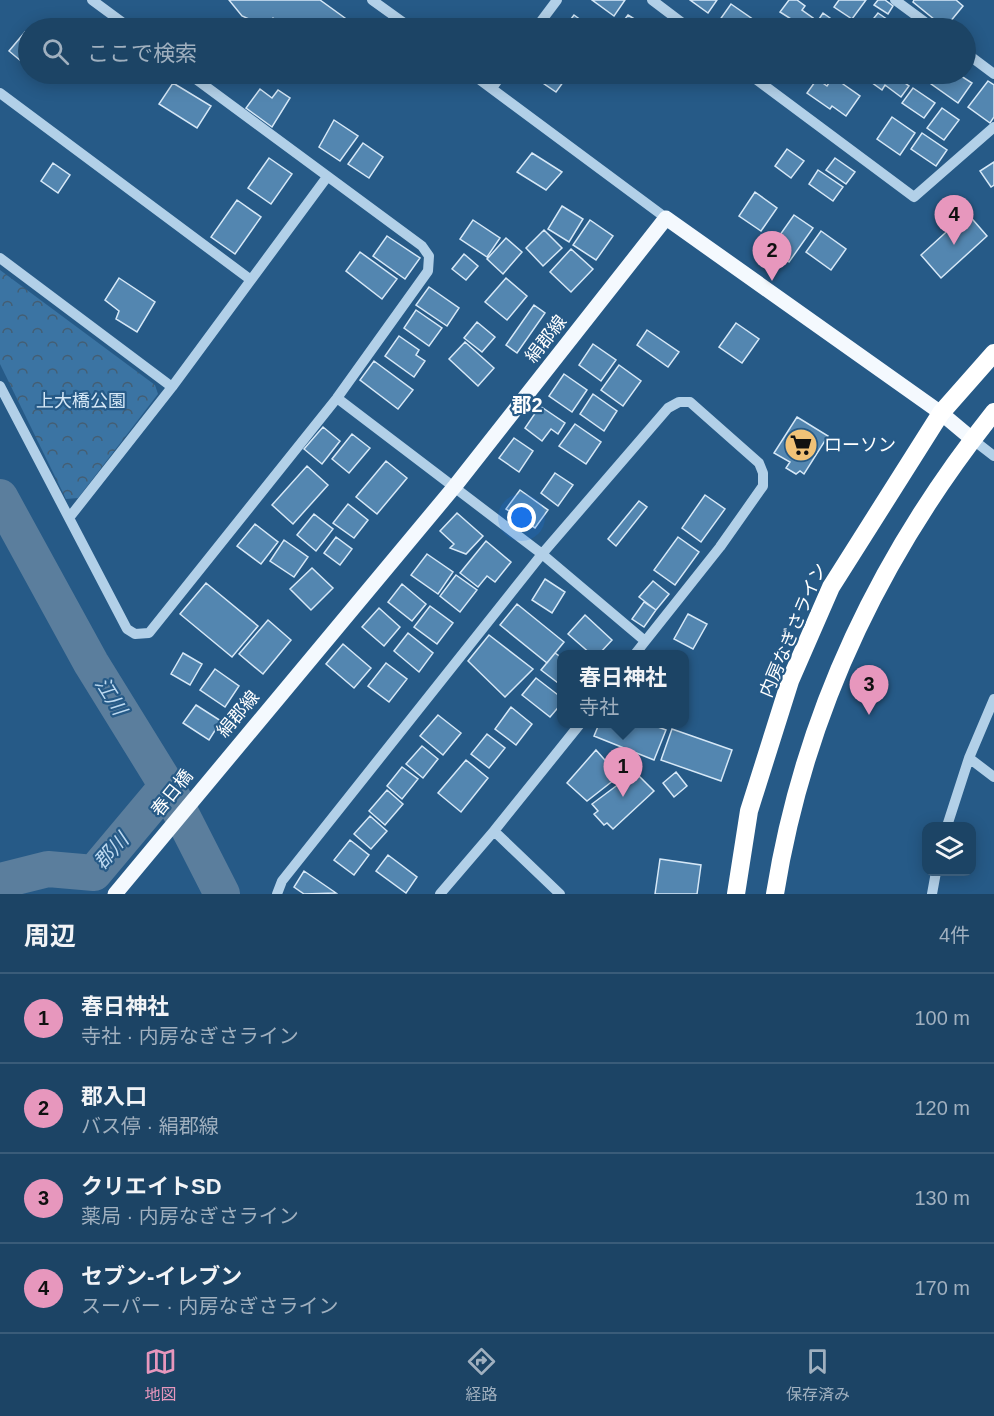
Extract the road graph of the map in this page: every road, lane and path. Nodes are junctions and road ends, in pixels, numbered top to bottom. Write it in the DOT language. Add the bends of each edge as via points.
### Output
graph roads {
  1 [pos="92,0"];
  2 [pos="372,0"];
  3 [pos="557,0"];
  4 [pos="652,0"];
  5 [pos="895,0"];
  6 [pos="116,18"];
  7 [pos="397,18"];
  8 [pos="544,18"];
  9 [pos="676,18"];
  10 [pos="919,18"];
  11 [pos="976,60"];
  12 [pos="994,74"];
  13 [pos="202,84"];
  14 [pos="486,84"];
  15 [pos="495,84"];
  16 [pos="761,84"];
  17 [pos="492,88"];
  18 [pos="0,93"];
  19 [pos="994,127"];
  20 [pos="327,177"];
  21 [pos="666,218"];
  22 [pos="0,258"];
  23 [pos="251,280"];
  24 [pos="994,353"];
  25 [pos="0,386"];
  26 [pos="172,387"];
  27 [pos="337,398"];
  28 [pos="994,412"];
  29 [pos="941,413"];
  30 [pos="972,439"];
  31 [pos="994,456"];
  32 [pos="455,486"];
  33 [pos="69,518"];
  34 [pos="542,554"];
  35 [pos="645,641"];
  36 [pos="638,650"];
  37 [pos="994,699"];
  38 [pos="576,728"];
  39 [pos="969,758"];
  40 [pos="213,773"];
  41 [pos="994,777"];
  42 [pos="948,822"];
  43 [pos="494,831"];
  44 [pos="935,876"];
  45 [pos="115,894"];
  46 [pos="277,894"];
  47 [pos="440,894"];
  48 [pos="560,894"];
  49 [pos="736,894"];
  50 [pos="775,894"];
  51 [pos="932,894"];
  1 -- 6 [label="street"];
  2 -- 7 [label="street"];
  3 -- 8 [label="street"];
  4 -- 9 [label="street"];
  5 -- 10 [label="street"];
  11 -- 12 [label="street"];
  13 -- 20 [label="street"];
  14 -- 17 [label="street"];
  15 -- 17 [label="street"];
  16 -- 19 [label="street" via="914,197"];
  17 -- 21 [label="street"];
  18 -- 23 [label="street"];
  20 -- 23 [label="street"];
  20 -- 27 [label="street" via="422,246 429,256 428,271"];
  21 -- 29 [label="main road"];
  21 -- 32 [label="main road, 絹郡線"];
  22 -- 26 [label="street"];
  23 -- 26 [label="street"];
  24 -- 29 [label="highway, 内房なぎさライン"];
  25 -- 33 [label="street"];
  26 -- 33 [label="street"];
  27 -- 32 [label="street"];
  27 -- 33 [label="street" via="149,633 135,634 127,629"];
  28 -- 30 [label="highway"];
  29 -- 30 [label="main road"];
  29 -- 49 [label="highway, 内房なぎさライン" via="831,587 795,671 749,811"];
  30 -- 31 [label="street"];
  30 -- 50 [label="highway" via="896,550 849,643 810,748 784,838"];
  32 -- 34 [label="street"];
  32 -- 40 [label="main road, 絹郡線"];
  34 -- 35 [label="street"];
  34 -- 35 [label="street" via="668,408 690,402 759,463 763,486"];
  34 -- 46 [label="street" via="282,880"];
  35 -- 36 [label="street"];
  37 -- 39 [label="street"];
  38 -- 43 [label="street"];
  39 -- 41 [label="street"];
  39 -- 42 [label="street"];
  40 -- 45 [label="main road, 春日橋"];
  43 -- 47 [label="street"];
  43 -- 48 [label="street"];
  44 -- 51 [label="street"];
}
